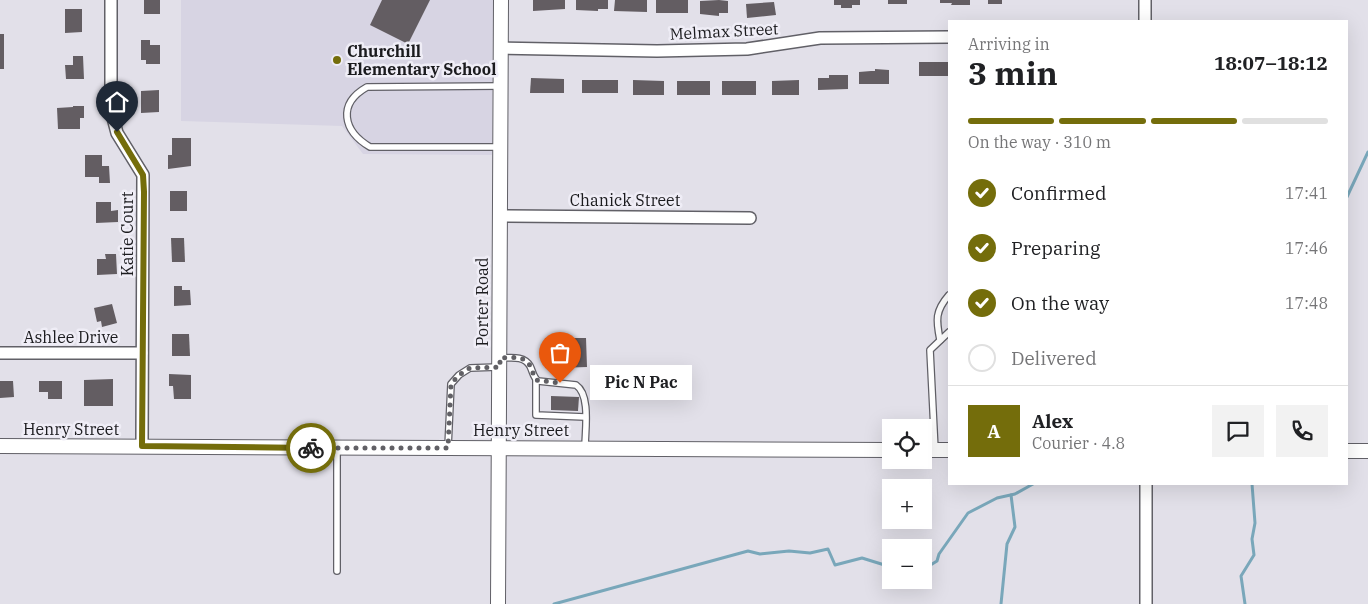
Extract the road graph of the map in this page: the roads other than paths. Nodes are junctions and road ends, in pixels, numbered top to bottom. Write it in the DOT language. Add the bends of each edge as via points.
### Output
graph roads {
  1 [pos="111,0"];
  2 [pos="501,0"];
  3 [pos="1145,0"];
  4 [pos="1145,20"];
  5 [pos="948,37"];
  6 [pos="500,48"];
  7 [pos="500,86"];
  8 [pos="500,147"];
  9 [pos="499,216"];
  10 [pos="750,218"];
  11 [pos="948,295"];
  12 [pos="948,333"];
  13 [pos="940,340"];
  14 [pos="0,353"];
  15 [pos="142,353"];
  16 [pos="500,363"];
  17 [pos="536,380"];
  18 [pos="585,417"];
  19 [pos="0,446"];
  20 [pos="142,446"];
  21 [pos="500,447"];
  22 [pos="337,448"];
  23 [pos="448,448"];
  24 [pos="585,448"];
  25 [pos="882,450"];
  26 [pos="936,450"];
  27 [pos="1348,451"];
  28 [pos="1368,451"];
  29 [pos="1146,485"];
  30 [pos="337,571"];
  31 [pos="498,604"];
  32 [pos="1146,604"];
  1 -- 15 [label="street, Katie Court" via="111,110 117,132 143,175"];
  2 -- 6 [label="street, Porter Road"];
  3 -- 4 [label="street"];
  5 -- 6 [label="street, Melmax Street" via="820,38 747,49"];
  6 -- 7 [label="street, Porter Road"];
  7 -- 8 [label="street, Porter Road"];
  7 -- 8 [label="lane" via="367,87 356,93 346,117 351,131 370,147"];
  8 -- 9 [label="street, Porter Road"];
  9 -- 10 [label="street, Chanick Street"];
  9 -- 16 [label="street, Porter Road"];
  11 -- 13 [label="lane" via="940,305 936,321"];
  12 -- 13 [label="lane"];
  13 -- 26 [label="lane" via="930,350"];
  14 -- 15 [label="street, Ashlee Drive"];
  15 -- 20 [label="street, Katie Court"];
  16 -- 17 [label="lane" via="520,358 525,360"];
  16 -- 21 [label="street, Porter Road"];
  16 -- 23 [label="lane" via="470,368 451,384"];
  17 -- 18 [label="lane" via="580,388 586,402"];
  17 -- 18 [label="lane" via="536,415"];
  18 -- 24 [label="lane"];
  19 -- 20 [label="street, Henry Street"];
  20 -- 22 [label="street, Henry Street"];
  21 -- 23 [label="street, Henry Street"];
  21 -- 24 [label="street, Henry Street"];
  21 -- 31 [label="street, Porter Road"];
  22 -- 23 [label="street, Henry Street"];
  22 -- 30 [label="lane"];
  24 -- 25 [label="street, Henry Street"];
  27 -- 28 [label="street"];
  29 -- 32 [label="street"];
}
